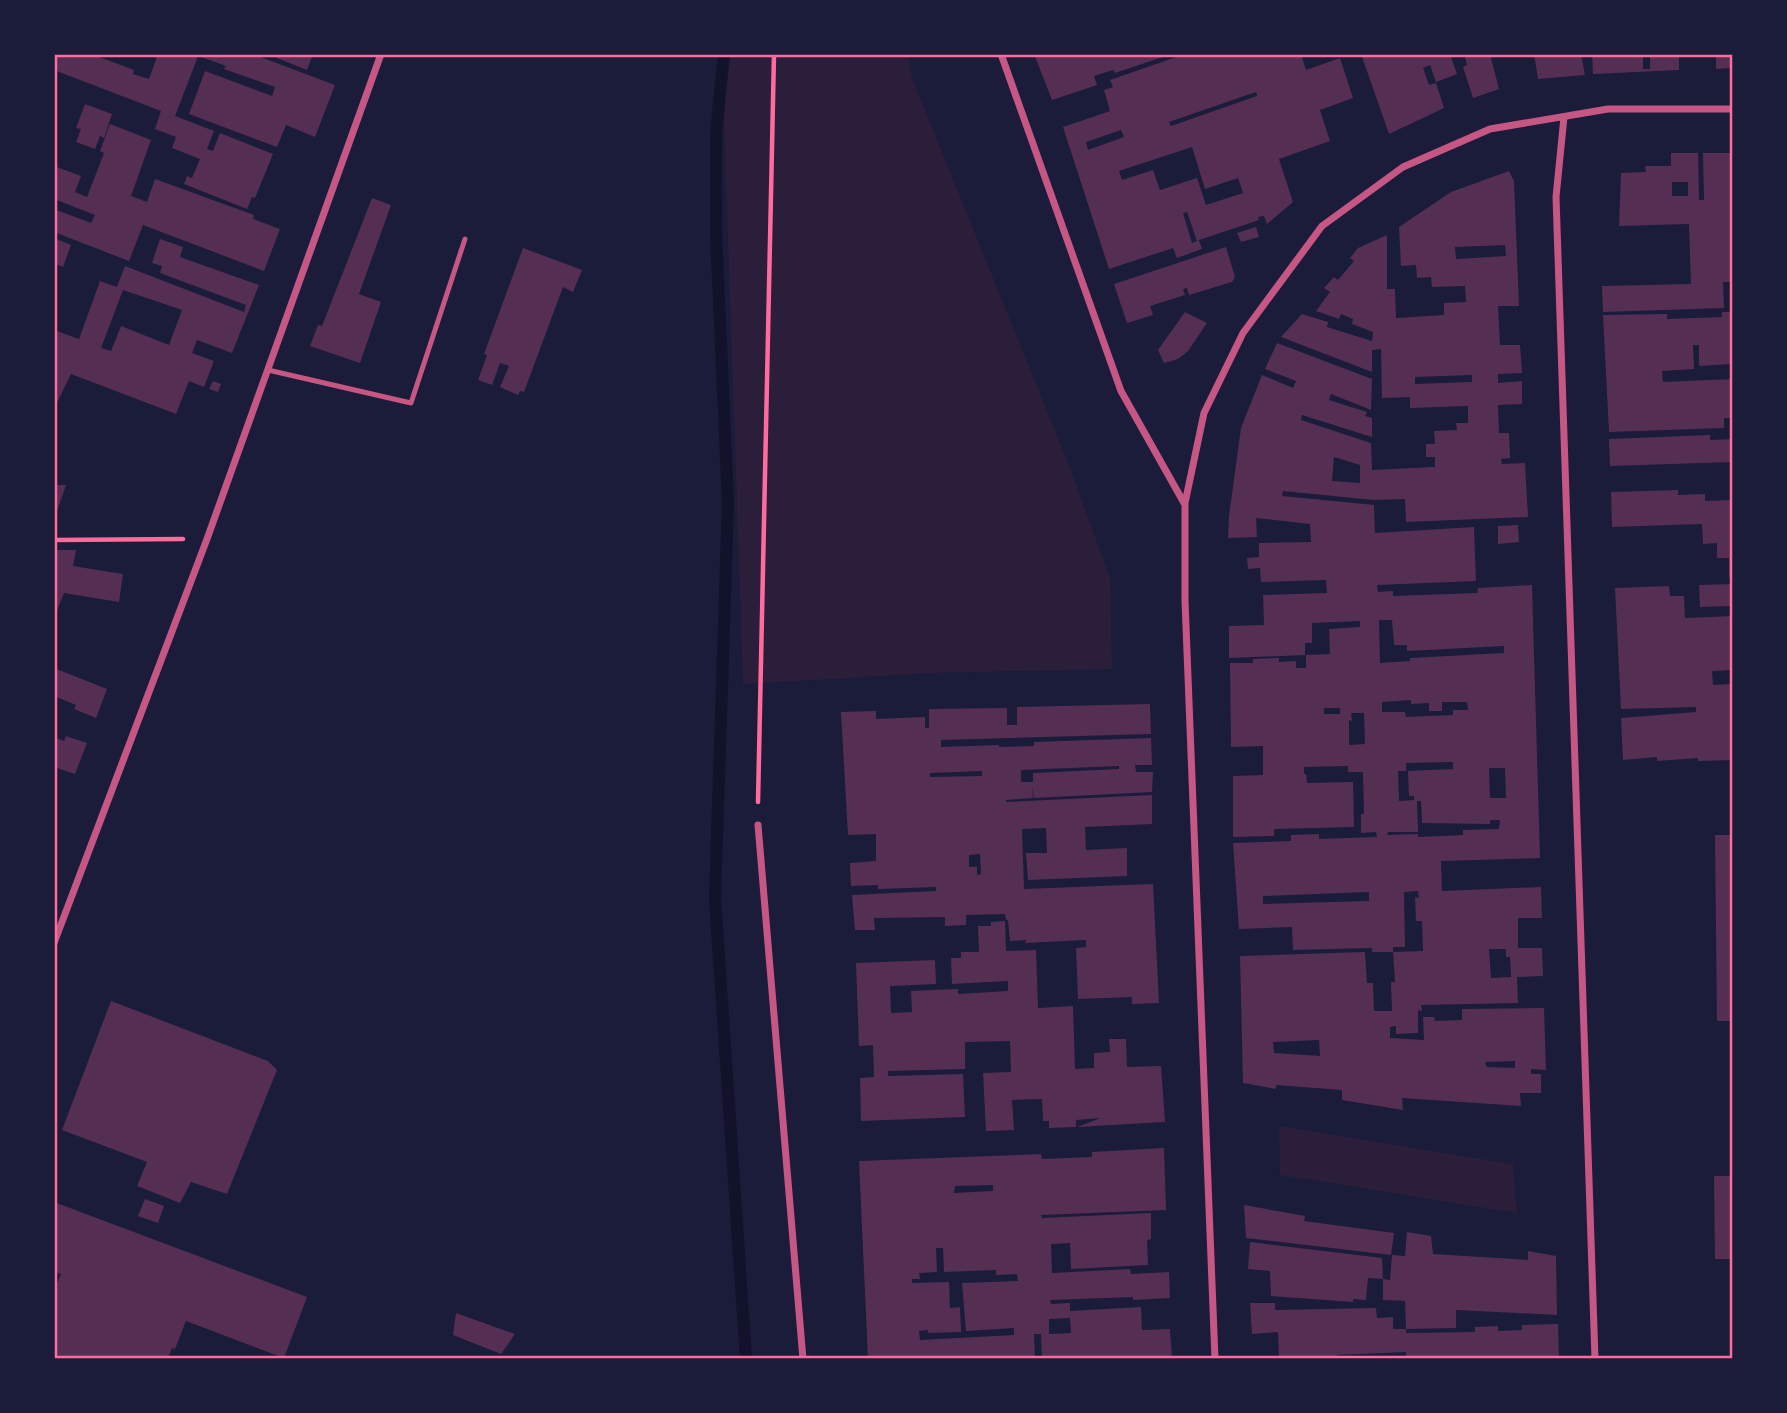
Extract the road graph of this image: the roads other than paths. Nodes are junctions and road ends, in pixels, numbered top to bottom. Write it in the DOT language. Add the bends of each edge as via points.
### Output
graph roads {
  1 [pos="381,54"];
  2 [pos="1001,54"];
  3 [pos="1733,109"];
  4 [pos="1564,117"];
  5 [pos="465,239"];
  6 [pos="268,370"];
  7 [pos="1185,503"];
  8 [pos="758,825"];
  9 [pos="54,943"];
  10 [pos="803,1359"];
  11 [pos="1215,1359"];
  12 [pos="1595,1359"];
  1 -- 6 [label="street"];
  2 -- 7 [label="street" via="1121,391"];
  3 -- 4 [label="street" via="1608,109"];
  4 -- 7 [label="street" via="1490,129 1403,167 1322,226 1243,333 1204,413"];
  4 -- 12 [label="street" via="1556,197"];
  5 -- 6 [label="lane" via="411,403"];
  6 -- 9 [label="street"];
  7 -- 11 [label="street"];
  8 -- 10 [label="street"];
}
